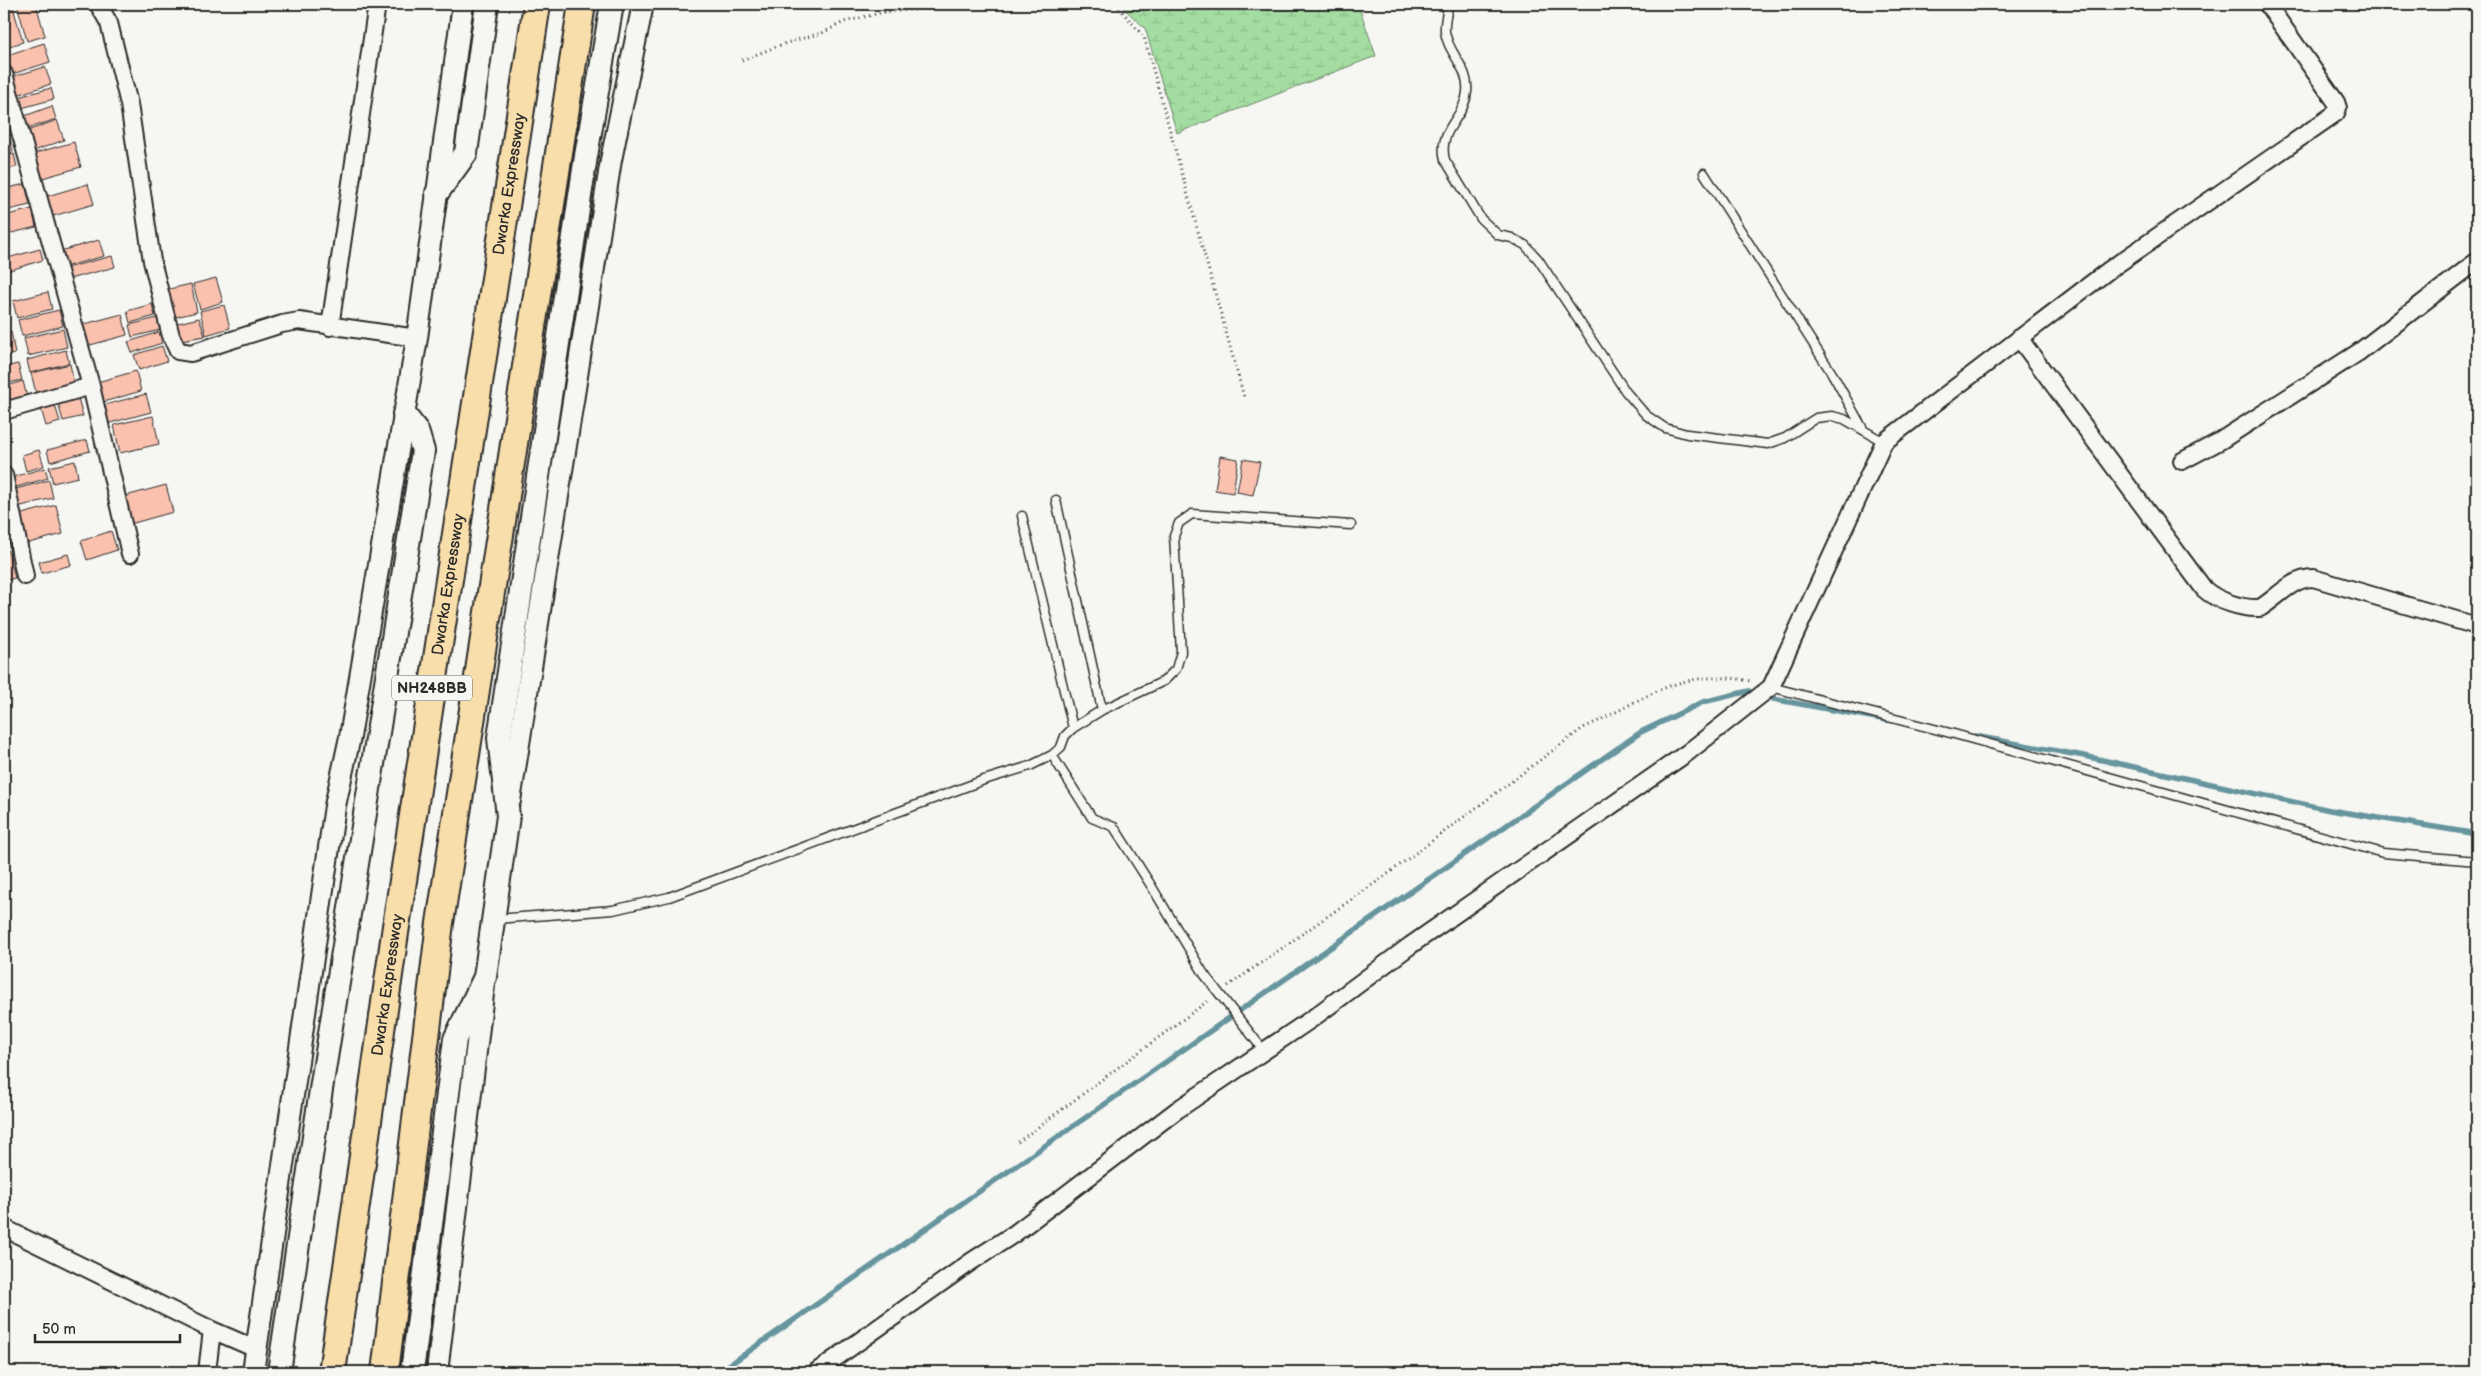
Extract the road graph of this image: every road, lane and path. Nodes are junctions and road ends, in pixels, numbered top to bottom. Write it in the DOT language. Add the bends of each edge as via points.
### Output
graph roads {
  1 [pos="98,4"];
  2 [pos="377,4"];
  3 [pos="463,4"];
  4 [pos="487,4"];
  5 [pos="537,4"];
  6 [pos="582,4"];
  7 [pos="612,4"];
  8 [pos="643,4"];
  9 [pos="892,4"];
  10 [pos="989,4"];
  11 [pos="1116,4"];
  12 [pos="1448,4"];
  13 [pos="2267,4"];
  14 [pos="884,12"];
  15 [pos="742,60"];
  16 [pos="4,74"];
  17 [pos="1704,173"];
  18 [pos="438,193"];
  19 [pos="2477,261"];
  20 [pos="330,327"];
  21 [pos="417,338"];
  22 [pos="2020,338"];
  23 [pos="91,386"];
  24 [pos="1244,397"];
  25 [pos="4,411"];
  26 [pos="404,414"];
  27 [pos="1864,430"];
  28 [pos="1884,442"];
  29 [pos="2182,461"];
  30 [pos="4,475"];
  31 [pos="1056,500"];
  32 [pos="1022,516"];
  33 [pos="1351,525"];
  34 [pos="130,554"];
  35 [pos="25,576"];
  36 [pos="2477,626"];
  37 [pos="1771,687"];
  38 [pos="1102,710"];
  39 [pos="1073,728"];
  40 [pos="1052,755"];
  41 [pos="508,816"];
  42 [pos="2477,861"];
  43 [pos="492,919"];
  44 [pos="485,977"];
  45 [pos="1225,988"];
  46 [pos="1217,994"];
  47 [pos="1264,1051"];
  48 [pos="1018,1142"];
  49 [pos="4,1228"];
  50 [pos="212,1330"];
  51 [pos="256,1349"];
  52 [pos="207,1372"];
  53 [pos="253,1372"];
  54 [pos="279,1372"];
  55 [pos="332,1372"];
  56 [pos="385,1372"];
  57 [pos="412,1372"];
  58 [pos="437,1372"];
  59 [pos="816,1372"];
  1 -- 20 [label="street" via="108,23 129,104 152,261 171,336 178,351 191,353 282,324 311,322"];
  2 -- 20 [label="street"];
  3 -- 18 [label="street"];
  4 -- 18 [label="main road" via="466,153"];
  5 -- 55 [label="highway, Dwarka Expressway / NH248BB" via="395,932"];
  6 -- 56 [label="highway, NH248BB" via="440,923"];
  7 -- 41 [label="main road" via="498,738"];
  8 -- 41 [label="street" via="611,160"];
  9 -- 14 [label="path"];
  10 -- 14 [label="path"];
  11 -- 24 [label="path" via="1144,37"];
  12 -- 27 [label="lane" via="1447,40 1467,79 1468,92 1446,134 1445,160 1481,219 1498,235 1525,244 1538,259 1626,392 1646,415 1664,428 1687,434 1760,444 1776,442 1816,418 1832,416 1844,419"];
  13 -- 22 [label="street" via="2336,102 2336,113 2109,270"];
  14 -- 15 [label="path" via="844,22 822,33"];
  16 -- 23 [label="street"];
  17 -- 27 [label="lane" via="1833,374"];
  18 -- 21 [label="street"];
  19 -- 29 [label="street" via="2359,352 2220,441"];
  20 -- 21 [label="street"];
  21 -- 26 [label="street"];
  22 -- 28 [label="street"];
  22 -- 36 [label="street" via="2212,596 2260,608 2292,584 2313,578"];
  23 -- 25 [label="street"];
  23 -- 34 [label="street"];
  26 -- 51 [label="street" via="350,737 335,806"];
  26 -- 54 [label="main road" via="417,431 423,451"];
  27 -- 28 [label="lane"];
  28 -- 37 [label="street"];
  30 -- 35 [label="street"];
  31 -- 38 [label="lane"];
  32 -- 39 [label="lane"];
  33 -- 38 [label="lane" via="1192,514 1179,523 1174,536 1181,652 1176,669 1164,681"];
  37 -- 42 [label="lane" via="1954,734 2383,853"];
  37 -- 45 [label="path" via="1721,676 1675,682 1583,728 1385,876"];
  37 -- 47 [label="street" via="1687,753"];
  38 -- 39 [label="lane"];
  39 -- 40 [label="lane"];
  40 -- 43 [label="lane" via="1030,766 669,896 613,910"];
  40 -- 47 [label="lane" via="1092,818 1114,827 1204,974"];
  41 -- 43 [label="main road"];
  43 -- 44 [label="main road"];
  44 -- 57 [label="main road" via="455,1039"];
  44 -- 58 [label="street"];
  46 -- 48 [label="path"];
  47 -- 59 [label="street" via="1177,1110 1014,1234"];
  49 -- 50 [label="street"];
  50 -- 51 [label="street"];
  50 -- 52 [label="street"];
  51 -- 53 [label="street"];
}
